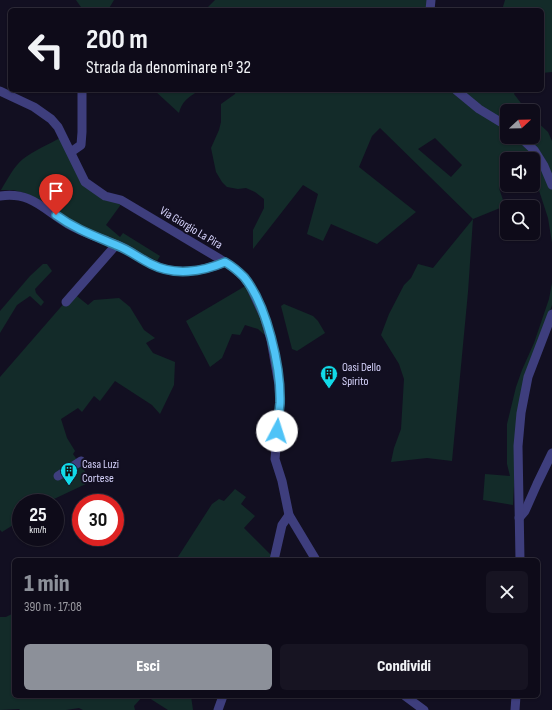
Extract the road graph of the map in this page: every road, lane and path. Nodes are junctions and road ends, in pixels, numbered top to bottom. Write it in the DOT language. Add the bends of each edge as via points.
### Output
graph roads {
  1 [pos="0,91"];
  2 [pos="82,92"];
  3 [pos="459,92"];
  4 [pos="500,122"];
  5 [pos="528,144"];
  6 [pos="71,152"];
  7 [pos="552,185"];
  8 [pos="0,196"];
  9 [pos="116,245"];
  10 [pos="225,262"];
  11 [pos="66,302"];
  12 [pos="552,314"];
  13 [pos="552,453"];
  14 [pos="81,461"];
  15 [pos="58,476"];
  16 [pos="289,515"];
  17 [pos="519,518"];
  18 [pos="274,558"];
  19 [pos="315,558"];
  20 [pos="520,558"];
  21 [pos="222,698"];
  22 [pos="408,698"];
  23 [pos="516,698"];
  24 [pos="218,710"];
  25 [pos="424,710"];
  26 [pos="515,710"];
  1 -- 6 [label="street, Via Giorgio La Pira" via="34,107 51,119"];
  2 -- 6 [label="street" via="81,145"];
  3 -- 4 [label="street"];
  5 -- 7 [label="street" via="544,166"];
  6 -- 10 [label="street, Via Giorgio La Pira" via="84,182 93,189 105,196 121,200"];
  8 -- 9 [label="street" via="16,195 32,200 67,223"];
  9 -- 10 [label="street" via="166,270 198,271"];
  9 -- 11 [label="street"];
  10 -- 16 [label="street, Via Giorgio La Pira" via="250,286 264,316 271,340 280,402 275,459"];
  12 -- 17 [label="street" via="528,377 521,414 518,446"];
  13 -- 17 [label="street" via="525,511"];
  14 -- 15 [label="street"];
  16 -- 18 [label="street" via="282,525"];
  16 -- 19 [label="street, Via Giorgio La Pira"];
  17 -- 20 [label="street"];
  21 -- 24 [label="street"];
  22 -- 25 [label="street"];
  23 -- 26 [label="street"];
}
